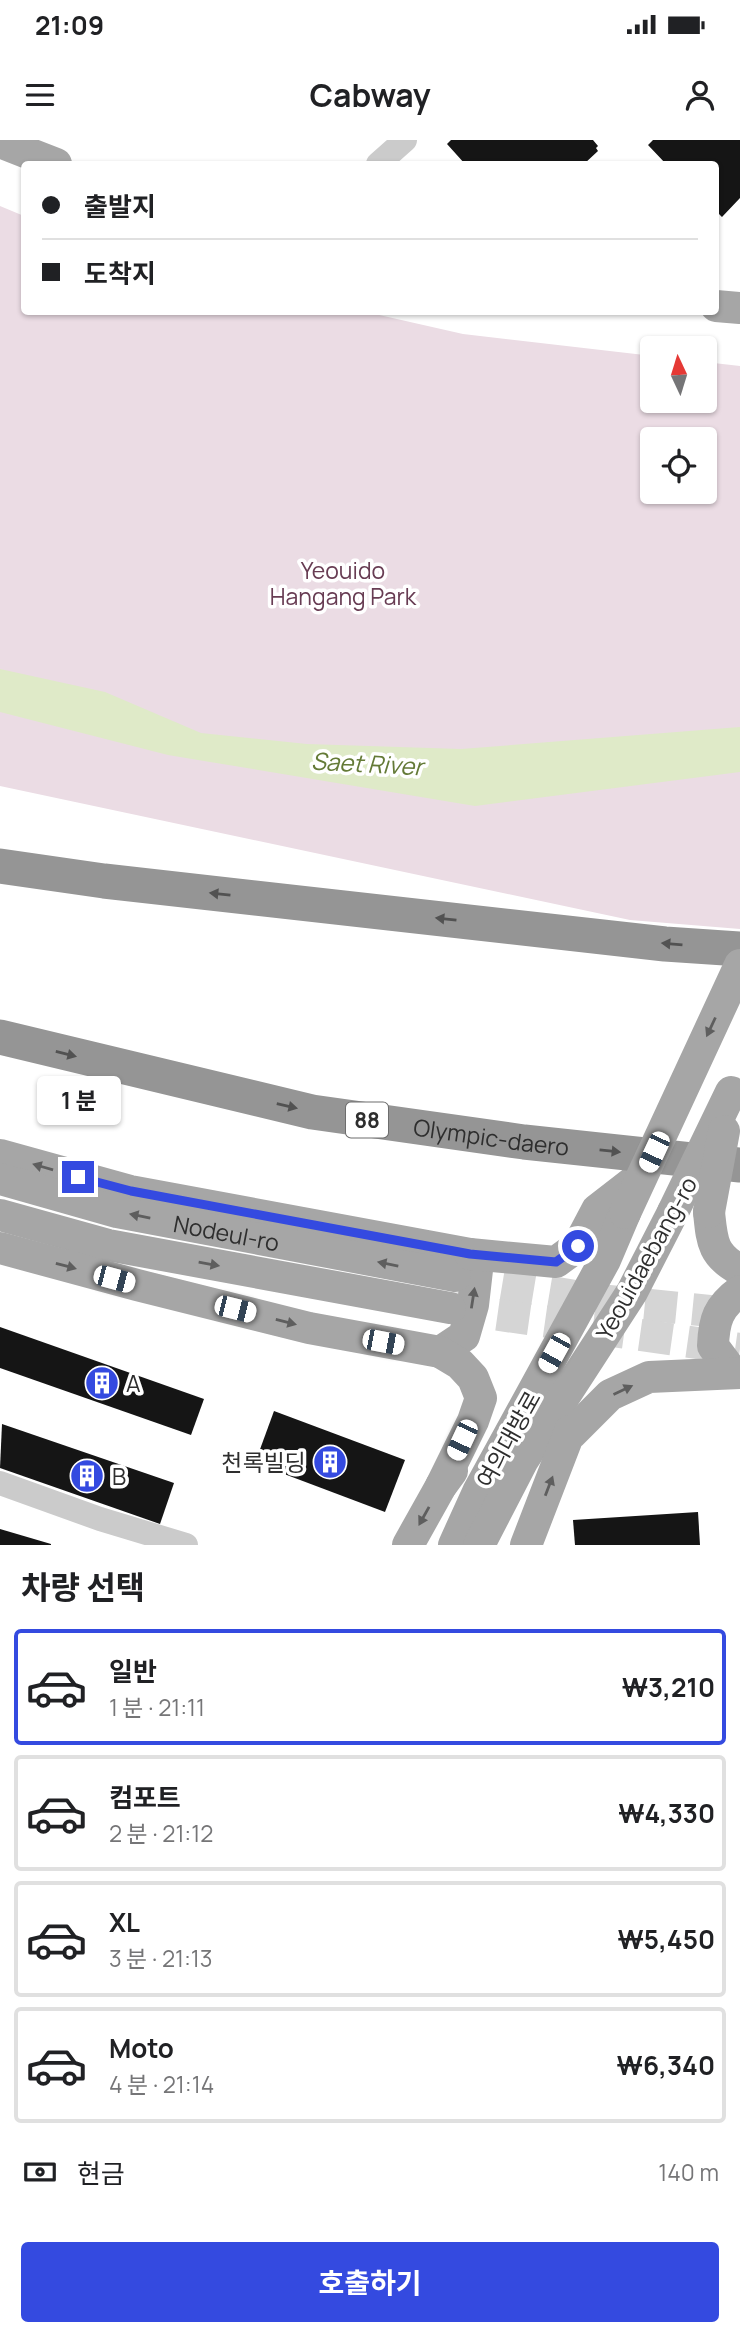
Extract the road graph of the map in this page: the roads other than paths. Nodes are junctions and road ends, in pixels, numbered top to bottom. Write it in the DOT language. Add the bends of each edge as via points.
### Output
graph roads {
  1 [pos="405,140"];
  2 [pos="0,142"];
  3 [pos="48,161"];
  4 [pos="381,161"];
  5 [pos="719,306"];
  6 [pos="740,308"];
  7 [pos="0,866"];
  8 [pos="740,949"];
  9 [pos="740,965"];
  10 [pos="0,1037"];
  11 [pos="736,1083"];
  12 [pos="0,1155"];
  13 [pos="740,1165"];
  14 [pos="0,1179"];
  15 [pos="611,1211"];
  16 [pos="0,1215"];
  17 [pos="0,1248"];
  18 [pos="605,1261"];
  19 [pos="462,1265"];
  20 [pos="740,1270"];
  21 [pos="740,1291"];
  22 [pos="450,1308"];
  23 [pos="615,1318"];
  24 [pos="440,1352"];
  25 [pos="736,1373"];
  26 [pos="571,1434"];
  27 [pos="0,1483"];
  28 [pos="441,1486"];
  29 [pos="186,1545"];
  30 [pos="408,1545"];
  31 [pos="454,1545"];
  32 [pos="479,1545"];
  33 [pos="526,1545"];
  1 -- 4 [label="street"];
  2 -- 3 [label="main road"];
  5 -- 6 [label="main road"];
  8 -- 7 [label="highway, one-way"];
  9 -- 15 [label="main road, Yeouidaebang-ro, one-way, bridge" via="643,1175"];
  10 -- 13 [label="highway, Olympic-daero / 88, one-way" via="312,1112 524,1142"];
  11 -- 20 [label="main road, bridge" via="709,1212 712,1245"];
  11 -- 23 [label="main road, Yeouidaebang-ro, bridge"];
  19 -- 12 [label="main road, one-way" via="131,1191"];
  19 -- 14 [label="main road, Nodeul-ro, one-way" via="117,1212"];
  15 -- 18 [label="main road, Yeouidaebang-ro"];
  15 -- 19 [label="main road" via="556,1262"];
  16 -- 22 [label="main road, Nodeul-ro, one-way" via="108,1245"];
  17 -- 24 [label="main road, one-way" via="309,1328"];
  18 -- 28 [label="main road"];
  18 -- 31 [label="main road, 여의대방로" via="478,1492"];
  24 -- 19 [label="main road, one-way" via="464,1336 473,1305 477,1270"];
  21 -- 25 [label="main road" via="723,1304 714,1326 713,1346"];
  23 -- 26 [label="main road"];
  23 -- 32 [label="main road, Yeouidaebang-ro" via="523,1460"];
  24 -- 28 [label="main road" via="473,1378 481,1398"];
  26 -- 25 [label="main road, one-way" via="610,1395 649,1377"];
  33 -- 26 [label="main road, one-way" via="569,1431"];
  27 -- 29 [label="street"];
  28 -- 30 [label="main road, one-way"];
}
